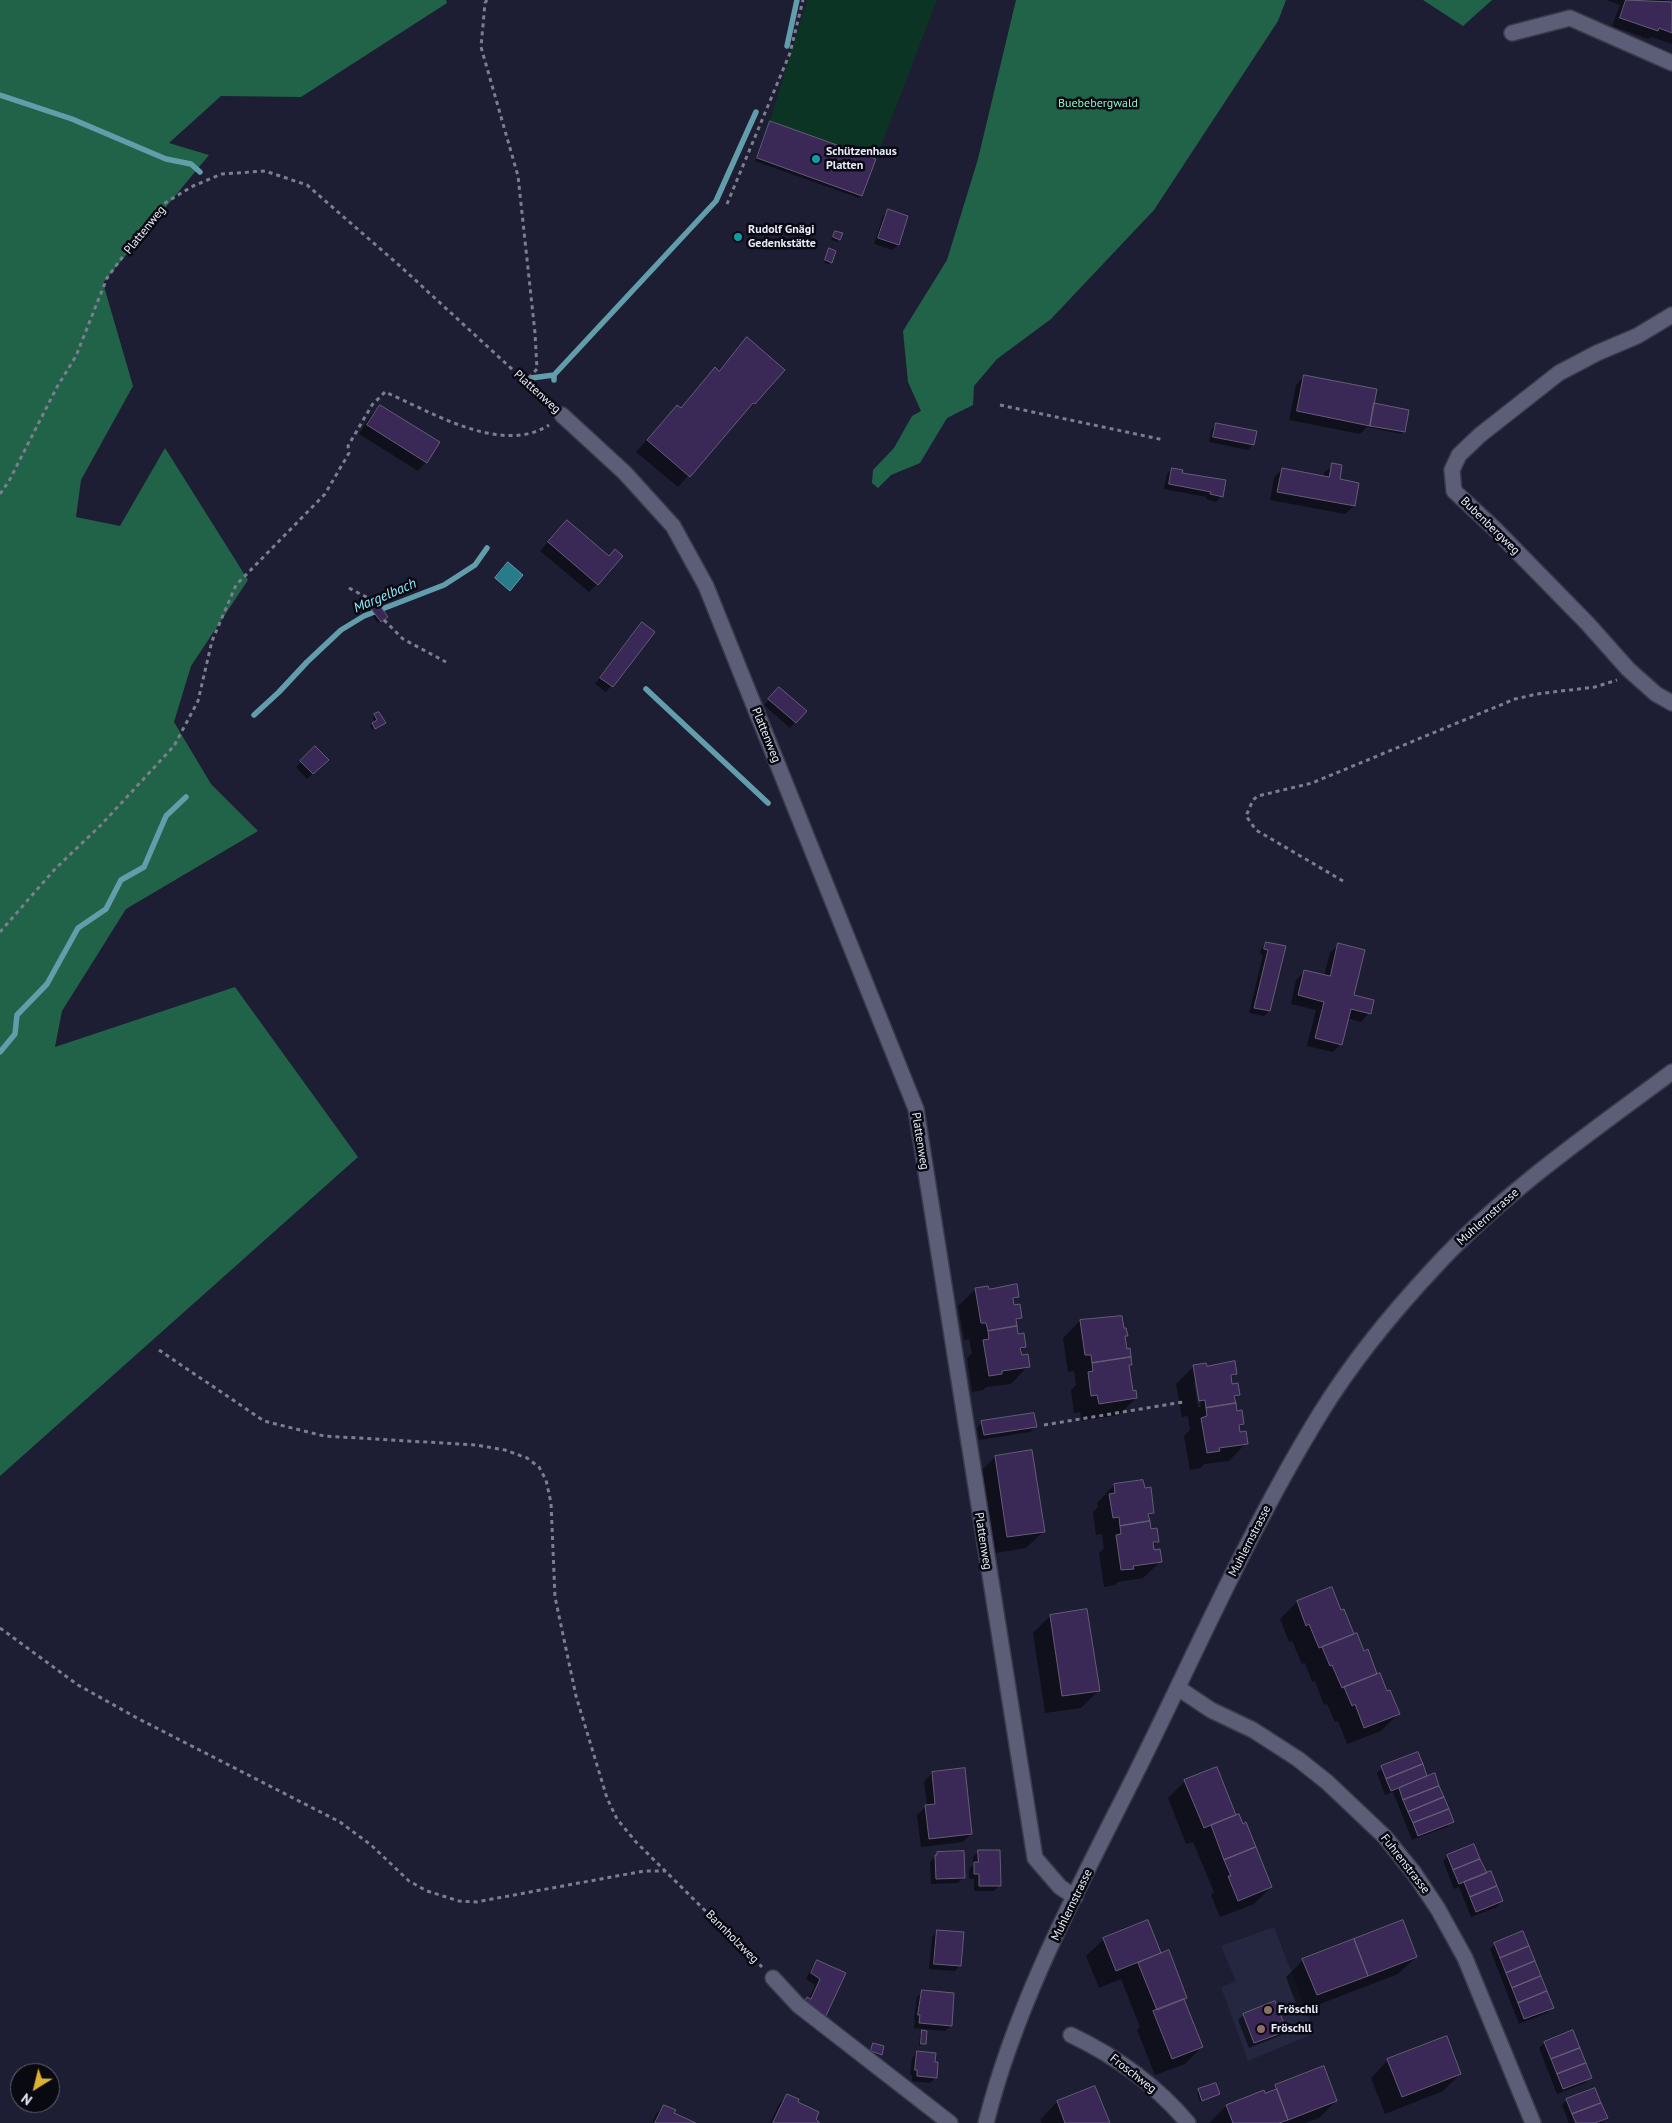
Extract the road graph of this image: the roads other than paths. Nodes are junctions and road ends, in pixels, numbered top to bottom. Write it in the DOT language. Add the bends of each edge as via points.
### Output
graph roads {
  1 [pos="1512,33"];
  2 [pos="1672,63"];
  3 [pos="1672,315"];
  4 [pos="562,415"];
  5 [pos="1672,702"];
  6 [pos="1672,1072"];
  7 [pos="1178,1688"];
  8 [pos="1076,1897"];
  9 [pos="773,1978"];
  10 [pos="1071,2035"];
  11 [pos="950,2123"];
  12 [pos="986,2123"];
  13 [pos="1188,2123"];
  14 [pos="1533,2123"];
  1 -- 2 [label="street" via="1570,18"];
  3 -- 5 [label="street, Bubenbergweg" via="1637,336 1559,373 1480,435 1459,455 1452,470 1454,491 1588,624 1628,670 1656,694"];
  4 -- 8 [label="street, Plattenweg" via="625,474 673,526 706,586 916,1109 1035,1858 1060,1887"];
  6 -- 7 [label="street, Muhlernstrasse" via="1545,1168 1472,1229 1417,1286 1368,1344 1320,1414 1284,1475"];
  7 -- 8 [label="street, Muhlernstrasse"];
  7 -- 14 [label="street, Fuhrenstrasse" via="1298,1759 1385,1837 1414,1872 1465,1958"];
  8 -- 12 [label="street, Muhlernstrasse" via="1040,1971 1007,2053"];
  9 -- 11 [label="street" via="798,2005"];
  10 -- 13 [label="street, Froschweg" via="1118,2060 1149,2084"];
}
